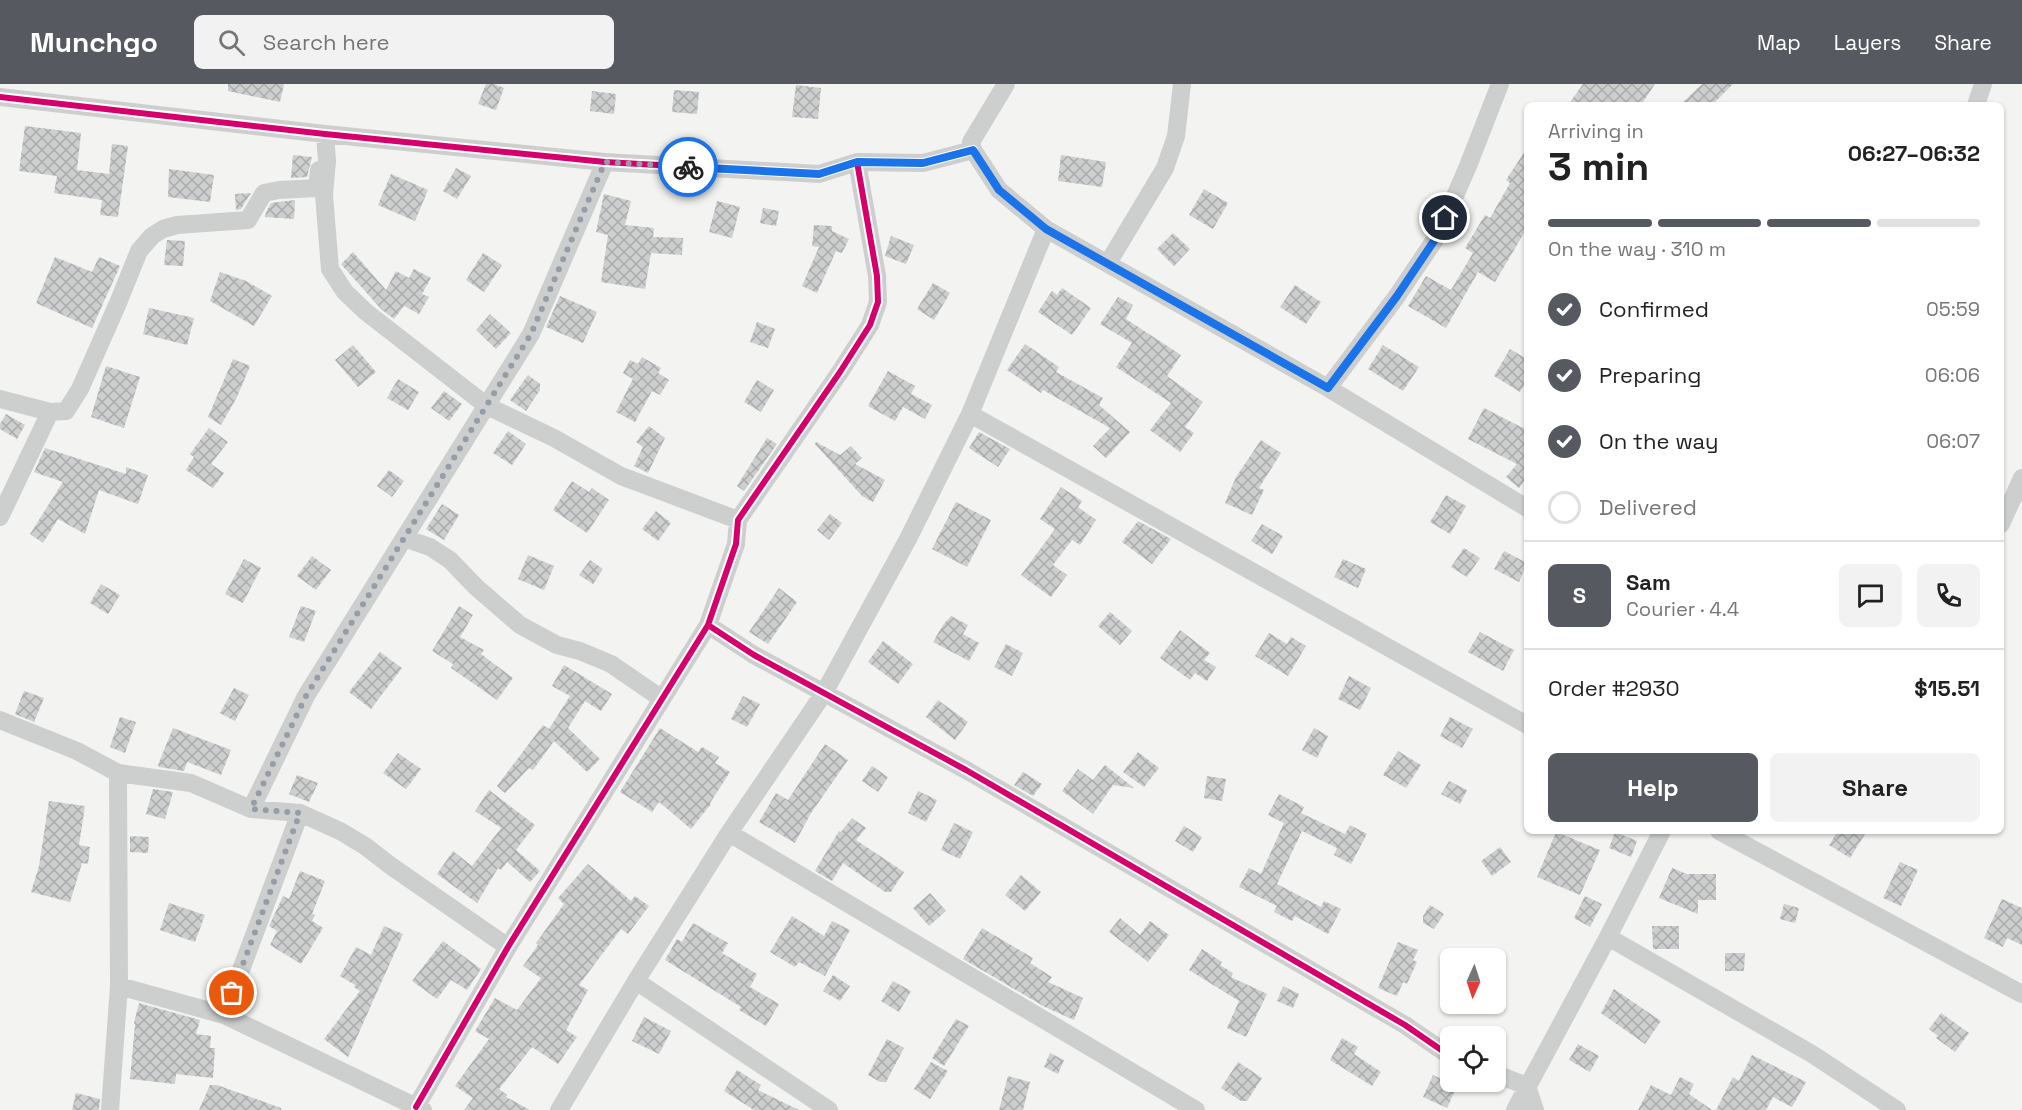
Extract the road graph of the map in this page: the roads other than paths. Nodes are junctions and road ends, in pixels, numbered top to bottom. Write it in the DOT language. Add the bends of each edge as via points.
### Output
graph roads {
  1 [pos="1006,84"];
  2 [pos="1182,84"];
  3 [pos="1500,84"];
  4 [pos="1983,84"];
  5 [pos="10,93"];
  6 [pos="1977,102"];
  7 [pos="325,134"];
  8 [pos="973,150"];
  9 [pos="327,161"];
  10 [pos="605,162"];
  11 [pos="857,162"];
  12 [pos="1046,229"];
  13 [pos="1107,263"];
  14 [pos="1328,388"];
  15 [pos="0,399"];
  16 [pos="487,406"];
  17 [pos="50,412"];
  18 [pos="970,414"];
  19 [pos="2022,478"];
  20 [pos="1524,506"];
  21 [pos="0,517"];
  22 [pos="2004,517"];
  23 [pos="738,520"];
  24 [pos="404,538"];
  25 [pos="708,625"];
  26 [pos="824,693"];
  27 [pos="662,699"];
  28 [pos="0,720"];
  29 [pos="1524,722"];
  30 [pos="118,773"];
  31 [pos="251,809"];
  32 [pos="300,813"];
  33 [pos="729,833"];
  34 [pos="1660,834"];
  35 [pos="1725,834"];
  36 [pos="1608,937"];
  37 [pos="508,947"];
  38 [pos="636,981"];
  39 [pos="119,986"];
  40 [pos="2022,994"];
  41 [pos="224,1015"];
  42 [pos="1440,1049"];
  43 [pos="1506,1078"];
  44 [pos="1527,1086"];
  45 [pos="419,1108"];
  46 [pos="110,1110"];
  47 [pos="559,1110"];
  48 [pos="829,1110"];
  49 [pos="1196,1110"];
  50 [pos="1515,1110"];
  51 [pos="1535,1110"];
  52 [pos="1897,1110"];
  1 -- 8 [label="street" via="972,142"];
  2 -- 13 [label="street" via="1176,136 1165,168"];
  3 -- 14 [label="street" via="1438,235"];
  4 -- 6 [label="street"];
  5 -- 7 [label="street"];
  7 -- 9 [label="street"];
  7 -- 10 [label="street"];
  8 -- 11 [label="street" via="923,163"];
  8 -- 12 [label="street" via="999,190"];
  9 -- 16 [label="street" via="324,195 330,268 345,292"];
  9 -- 17 [label="street" via="319,170 317,189 264,193 248,220 177,225 152,236 139,251 80,389 66,411"];
  10 -- 11 [label="street" via="819,174"];
  10 -- 16 [label="street" via="531,334"];
  11 -- 23 [label="street" via="878,302 870,325 840,372"];
  12 -- 13 [label="street"];
  12 -- 18 [label="street"];
  13 -- 14 [label="street"];
  14 -- 20 [label="street"];
  15 -- 17 [label="street"];
  16 -- 23 [label="street" via="621,476"];
  16 -- 24 [label="street"];
  17 -- 21 [label="street"];
  18 -- 26 [label="street" via="908,539"];
  18 -- 29 [label="street"];
  19 -- 22 [label="street"];
  23 -- 25 [label="street" via="736,544"];
  24 -- 27 [label="street" via="430,547 450,560 520,625 557,645 611,664"];
  24 -- 31 [label="street" via="306,696"];
  25 -- 26 [label="street"];
  25 -- 27 [label="street"];
  26 -- 33 [label="street"];
  26 -- 42 [label="street" via="966,770 1405,1025"];
  27 -- 37 [label="street"];
  28 -- 30 [label="street" via="77,751"];
  30 -- 31 [label="street" via="191,783"];
  30 -- 39 [label="street"];
  31 -- 32 [label="street"];
  32 -- 37 [label="street" via="365,846"];
  32 -- 41 [label="street"];
  33 -- 38 [label="street"];
  33 -- 49 [label="street"];
  34 -- 36 [label="street"];
  35 -- 40 [label="street"];
  36 -- 44 [label="street"];
  36 -- 52 [label="street" via="1812,1054"];
  37 -- 45 [label="street"];
  38 -- 47 [label="street"];
  38 -- 48 [label="street"];
  39 -- 41 [label="street"];
  39 -- 46 [label="street"];
  41 -- 45 [label="street"];
  43 -- 44 [label="street"];
  44 -- 50 [label="street"];
  44 -- 51 [label="street"];
}
